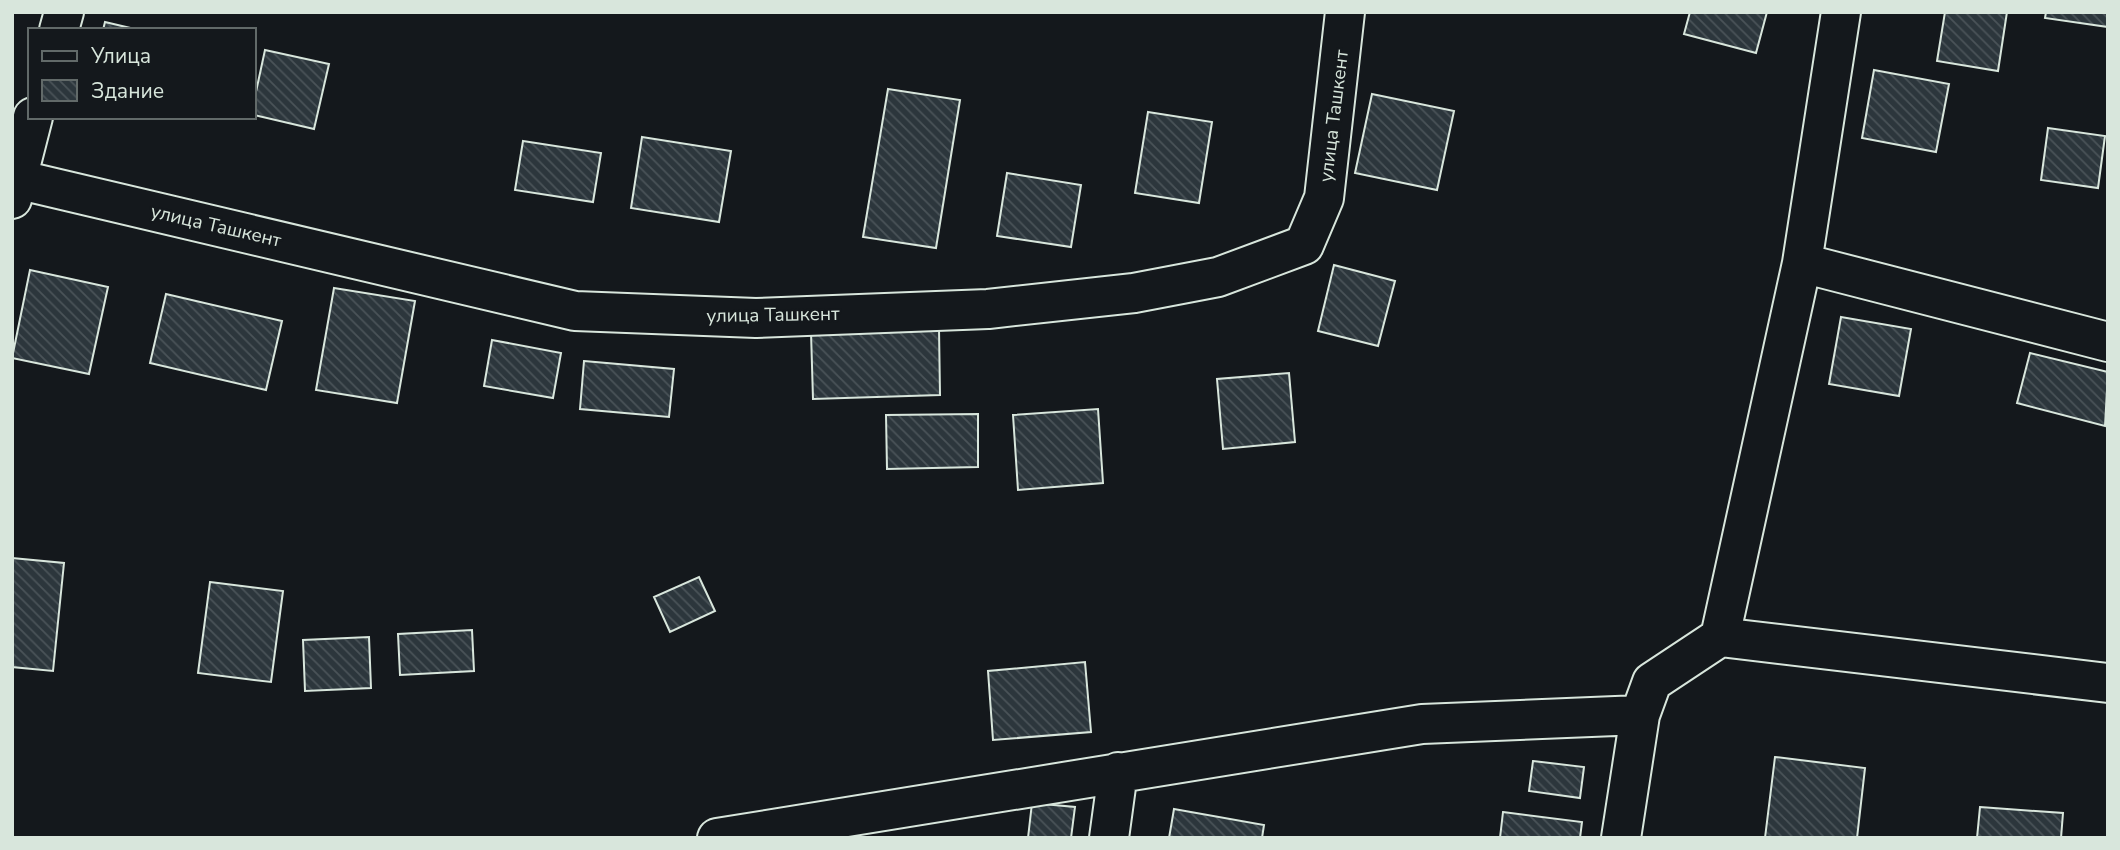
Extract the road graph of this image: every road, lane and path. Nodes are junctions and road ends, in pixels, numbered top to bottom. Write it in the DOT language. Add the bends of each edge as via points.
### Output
graph roads {
  1 [pos="1345,12"];
  2 [pos="1842,12"];
  3 [pos="32,119"];
  4 [pos="13,185"];
  5 [pos="1802,263"];
  6 [pos="2108,342"];
  7 [pos="1720,637"];
  8 [pos="2108,683"];
  9 [pos="1640,715"];
  10 [pos="1118,772"];
  11 [pos="717,838"];
  12 [pos="1109,838"];
  13 [pos="1621,838"];
  1 -- 4 [label="street, улица Ташкент" via="1324,198 1304,245 1218,276 1134,293 988,309 756,318 575,312"];
  2 -- 5 [label="street"];
  3 -- 4 [label="street"];
  5 -- 6 [label="street"];
  5 -- 7 [label="street"];
  7 -- 8 [label="street"];
  7 -- 9 [label="street" via="1652,682"];
  9 -- 10 [label="street" via="1422,724"];
  9 -- 13 [label="street"];
  10 -- 11 [label="street"];
  10 -- 12 [label="street"];
}
